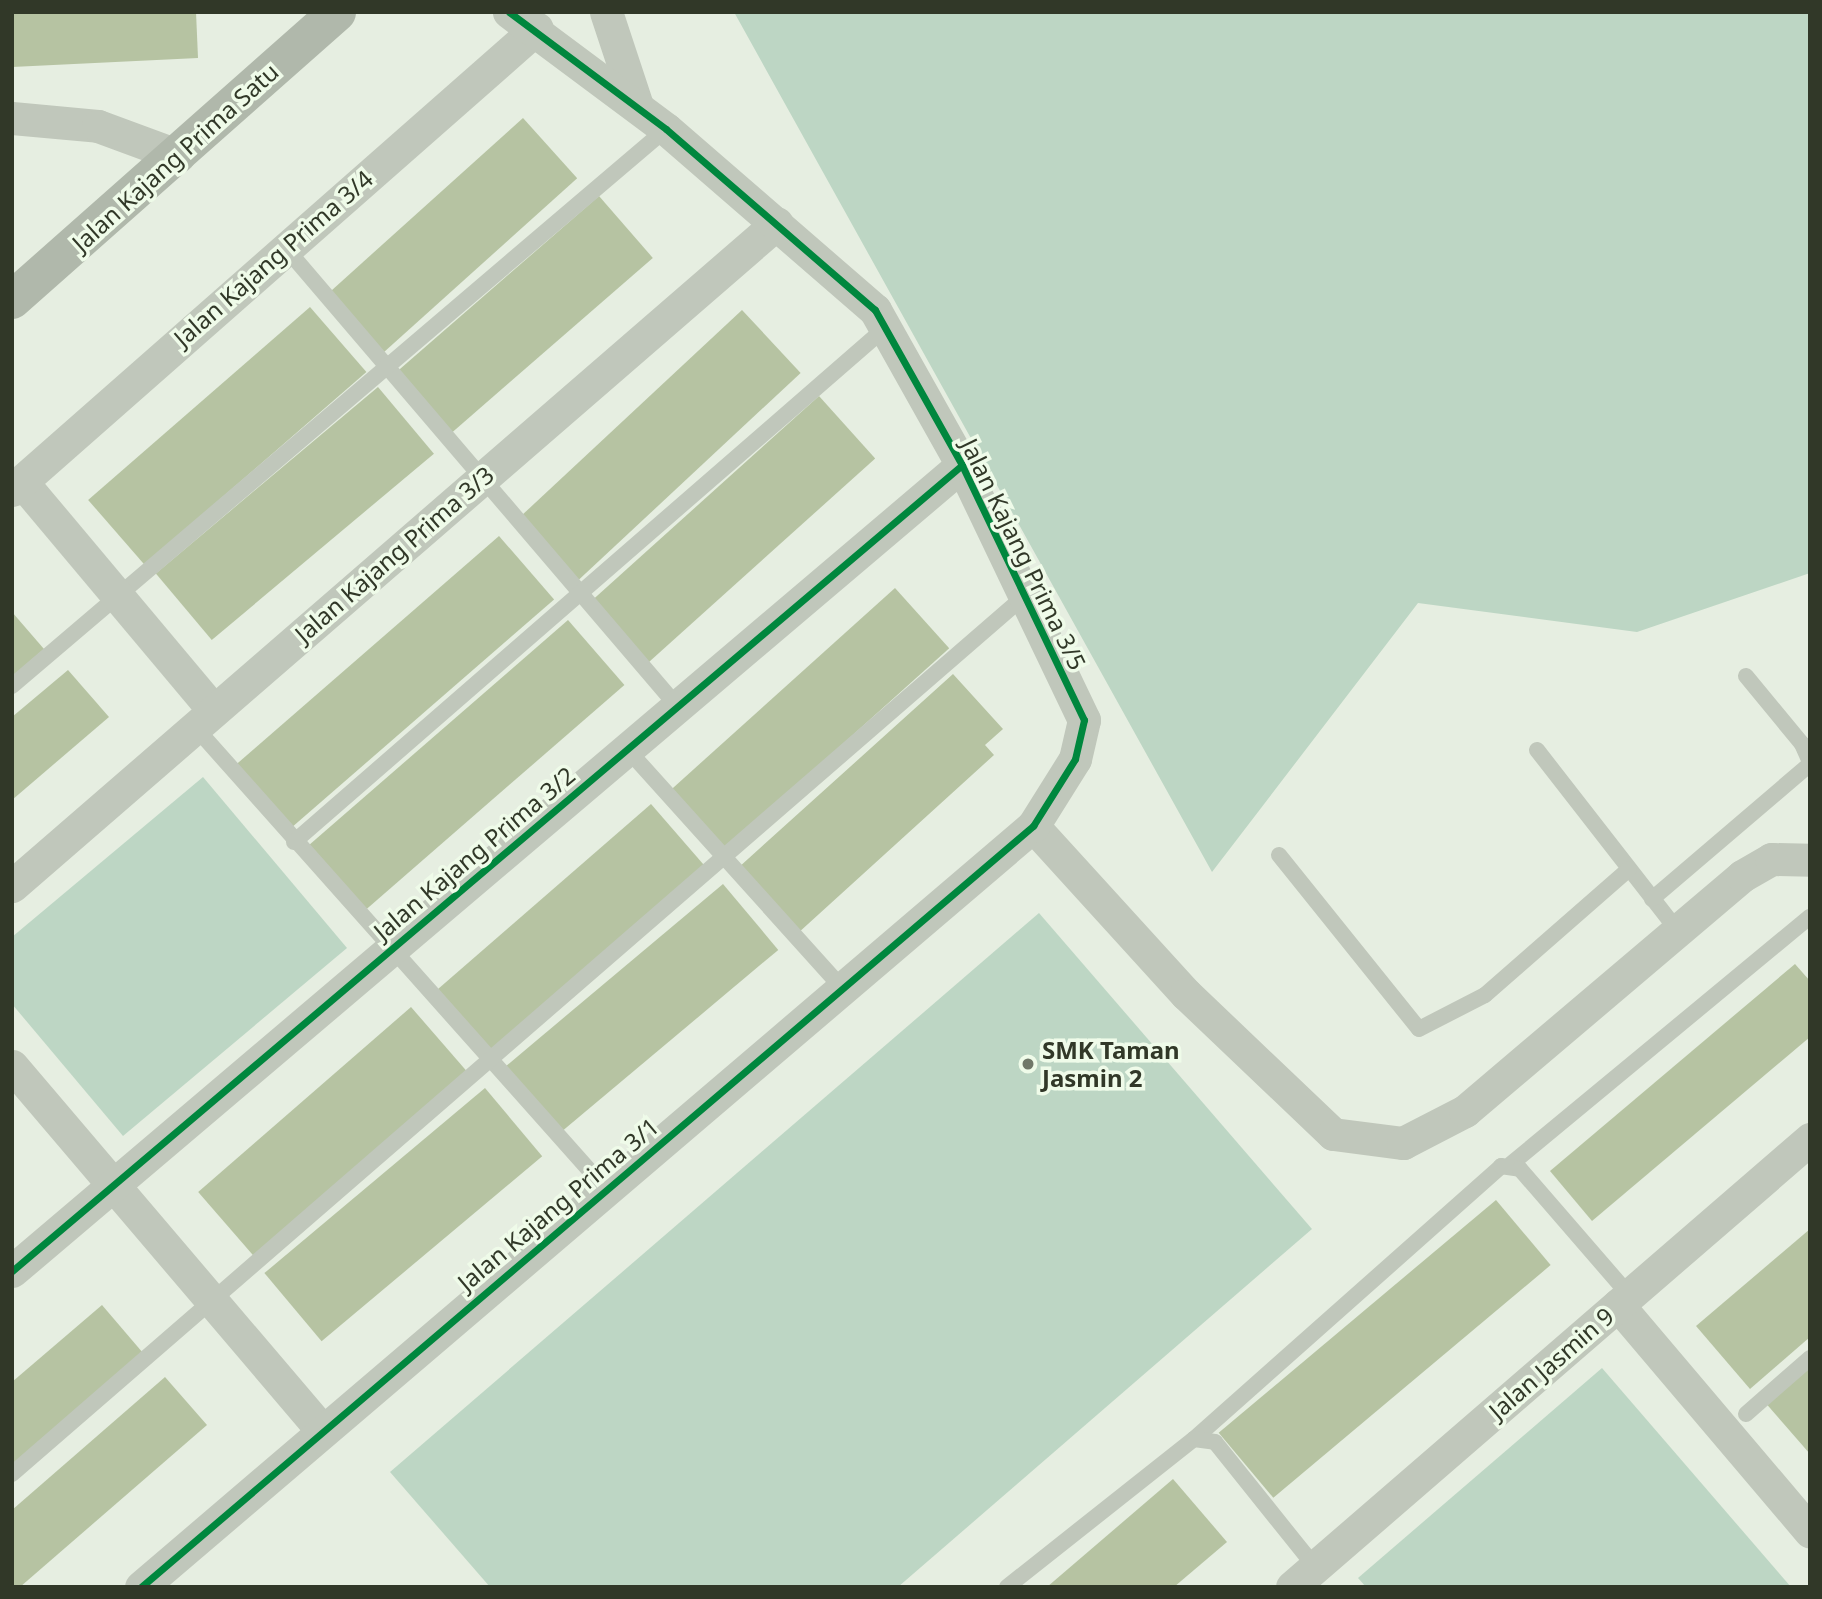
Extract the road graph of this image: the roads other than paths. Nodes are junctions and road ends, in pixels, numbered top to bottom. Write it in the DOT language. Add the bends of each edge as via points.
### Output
graph roads {
  1 [pos="337,12"];
  2 [pos="606,12"];
  3 [pos="523,20"];
  4 [pos="637,106"];
  5 [pos="12,118"];
  6 [pos="666,129"];
  7 [pos="179,156"];
  8 [pos="776,223"];
  9 [pos="284,246"];
  10 [pos="12,300"];
  11 [pos="884,329"];
  12 [pos="383,369"];
  13 [pos="962,465"];
  14 [pos="480,481"];
  15 [pos="17,486"];
  16 [pos="117,595"];
  17 [pos="579,595"];
  18 [pos="1021,599"];
  19 [pos="1746,676"];
  20 [pos="12,686"];
  21 [pos="677,706"];
  22 [pos="204,719"];
  23 [pos="627,749"];
  24 [pos="1537,750"];
  25 [pos="1810,763"];
  26 [pos="1033,826"];
  27 [pos="294,842"];
  28 [pos="1001,853"];
  29 [pos="1279,855"];
  30 [pos="722,859"];
  31 [pos="1810,860"];
  32 [pos="1629,869"];
  33 [pos="12,886"];
  34 [pos="1652,899"];
  35 [pos="1810,917"];
  36 [pos="1676,930"];
  37 [pos="391,949"];
  38 [pos="842,988"];
  39 [pos="488,1062"];
  40 [pos="15,1075"];
  41 [pos="1810,1139"];
  42 [pos="1511,1164"];
  43 [pos="113,1185"];
  44 [pos="606,1189"];
  45 [pos="12,1271"];
  46 [pos="1624,1300"];
  47 [pos="212,1301"];
  48 [pos="1810,1358"];
  49 [pos="1746,1414"];
  50 [pos="321,1429"];
  51 [pos="1194,1439"];
  52 [pos="12,1474"];
  53 [pos="1810,1531"];
  54 [pos="1313,1580"];
  55 [pos="141,1587"];
  56 [pos="1007,1587"];
  1 -- 7 [label="street, Jalan Kajang Prima Satu"];
  2 -- 4 [label="street"];
  3 -- 4 [label="street, Jalan Kajang Prima 3/5"];
  3 -- 9 [label="street, Jalan Kajang Prima 3/4"];
  4 -- 6 [label="street, Jalan Kajang Prima 3/5"];
  5 -- 7 [label="street" via="98,126"];
  6 -- 8 [label="street, Jalan Kajang Prima 3/5"];
  6 -- 12 [label="lane"];
  7 -- 10 [label="street, Jalan Kajang Prima Satu"];
  8 -- 11 [label="street, Jalan Kajang Prima 3/5" via="875,310"];
  8 -- 14 [label="street, Jalan Kajang Prima 3/3"];
  9 -- 12 [label="lane"];
  9 -- 15 [label="street, Jalan Kajang Prima 3/4"];
  11 -- 13 [label="street, Jalan Kajang Prima 3/5"];
  11 -- 17 [label="lane"];
  12 -- 14 [label="lane"];
  12 -- 16 [label="lane"];
  13 -- 18 [label="street, Jalan Kajang Prima 3/5"];
  13 -- 21 [label="street, Jalan Kajang Prima 3/2"];
  14 -- 17 [label="lane"];
  14 -- 22 [label="street, Jalan Kajang Prima 3/3"];
  15 -- 16 [label="street"];
  16 -- 20 [label="lane"];
  16 -- 22 [label="street"];
  17 -- 21 [label="lane"];
  17 -- 27 [label="lane"];
  18 -- 26 [label="street, Jalan Kajang Prima 3/5" via="1084,720 1058,795"];
  18 -- 30 [label="lane"];
  19 -- 25 [label="lane" via="1802,744"];
  21 -- 23 [label="street, Jalan Kajang Prima 3/2"];
  22 -- 27 [label="lane"];
  22 -- 33 [label="street, Jalan Kajang Prima 3/3"];
  23 -- 30 [label="lane"];
  23 -- 37 [label="street, Jalan Kajang Prima 3/2"];
  24 -- 32 [label="lane"];
  25 -- 34 [label="lane"];
  26 -- 28 [label="street, Jalan Kajang Prima 3/5"];
  26 -- 36 [label="street" via="1186,994 1333,1134 1403,1143 1465,1111"];
  27 -- 37 [label="lane"];
  28 -- 38 [label="street, Jalan Kajang Prima 3/1"];
  29 -- 32 [label="lane" via="1419,1029 1485,995"];
  30 -- 38 [label="lane"];
  30 -- 39 [label="lane"];
  31 -- 36 [label="street" via="1771,859"];
  32 -- 34 [label="lane"];
  34 -- 36 [label="lane"];
  35 -- 42 [label="lane"];
  37 -- 39 [label="lane"];
  37 -- 43 [label="street, Jalan Kajang Prima 3/2"];
  38 -- 44 [label="street, Jalan Kajang Prima 3/1"];
  39 -- 44 [label="lane"];
  39 -- 47 [label="lane"];
  40 -- 43 [label="street"];
  41 -- 46 [label="street, Jalan Jasmin 9"];
  42 -- 46 [label="lane"];
  42 -- 51 [label="lane" via="1488,1173"];
  43 -- 45 [label="street, Jalan Kajang Prima 3/2"];
  43 -- 47 [label="street"];
  44 -- 50 [label="street, Jalan Kajang Prima 3/1"];
  46 -- 53 [label="street"];
  46 -- 54 [label="street, Jalan Jasmin 9"];
  47 -- 50 [label="street"];
  47 -- 52 [label="lane"];
  48 -- 49 [label="lane"];
  50 -- 55 [label="street, Jalan Kajang Prima 3/1"];
  51 -- 54 [label="lane" via="1215,1442"];
  51 -- 56 [label="lane"];
}
